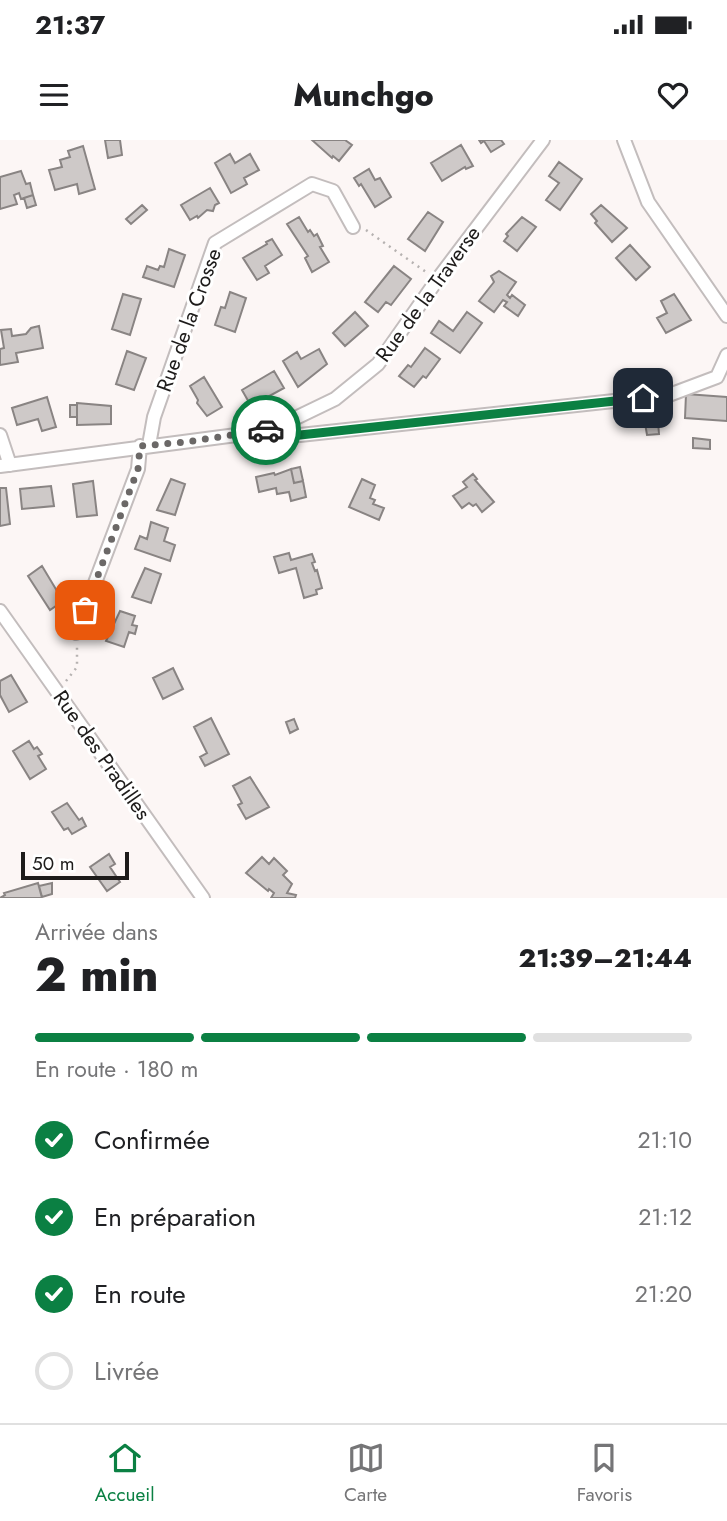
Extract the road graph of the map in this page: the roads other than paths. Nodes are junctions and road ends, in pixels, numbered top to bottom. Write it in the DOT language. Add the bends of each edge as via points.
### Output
graph roads {
  1 [pos="543,140"];
  2 [pos="624,140"];
  3 [pos="353,227"];
  4 [pos="727,316"];
  5 [pos="727,355"];
  6 [pos="277,428"];
  7 [pos="0,435"];
  8 [pos="145,445"];
  9 [pos="5,465"];
  10 [pos="0,611"];
  11 [pos="76,633"];
  12 [pos="203,898"];
  1 -- 6 [label="street, Rue de la Traverse" via="378,365 335,399"];
  2 -- 4 [label="street" via="648,202"];
  3 -- 8 [label="street, Rue de la Crosse" via="333,191 312,184 215,243"];
  5 -- 6 [label="street" via="717,377 669,395 300,435"];
  6 -- 8 [label="street, Rue de la Traverse"];
  7 -- 9 [label="street"];
  8 -- 9 [label="street, Rue de la Traverse"];
  8 -- 11 [label="street, Rue de la Crosse"];
  10 -- 12 [label="street, Rue des Pradilles"];
}
